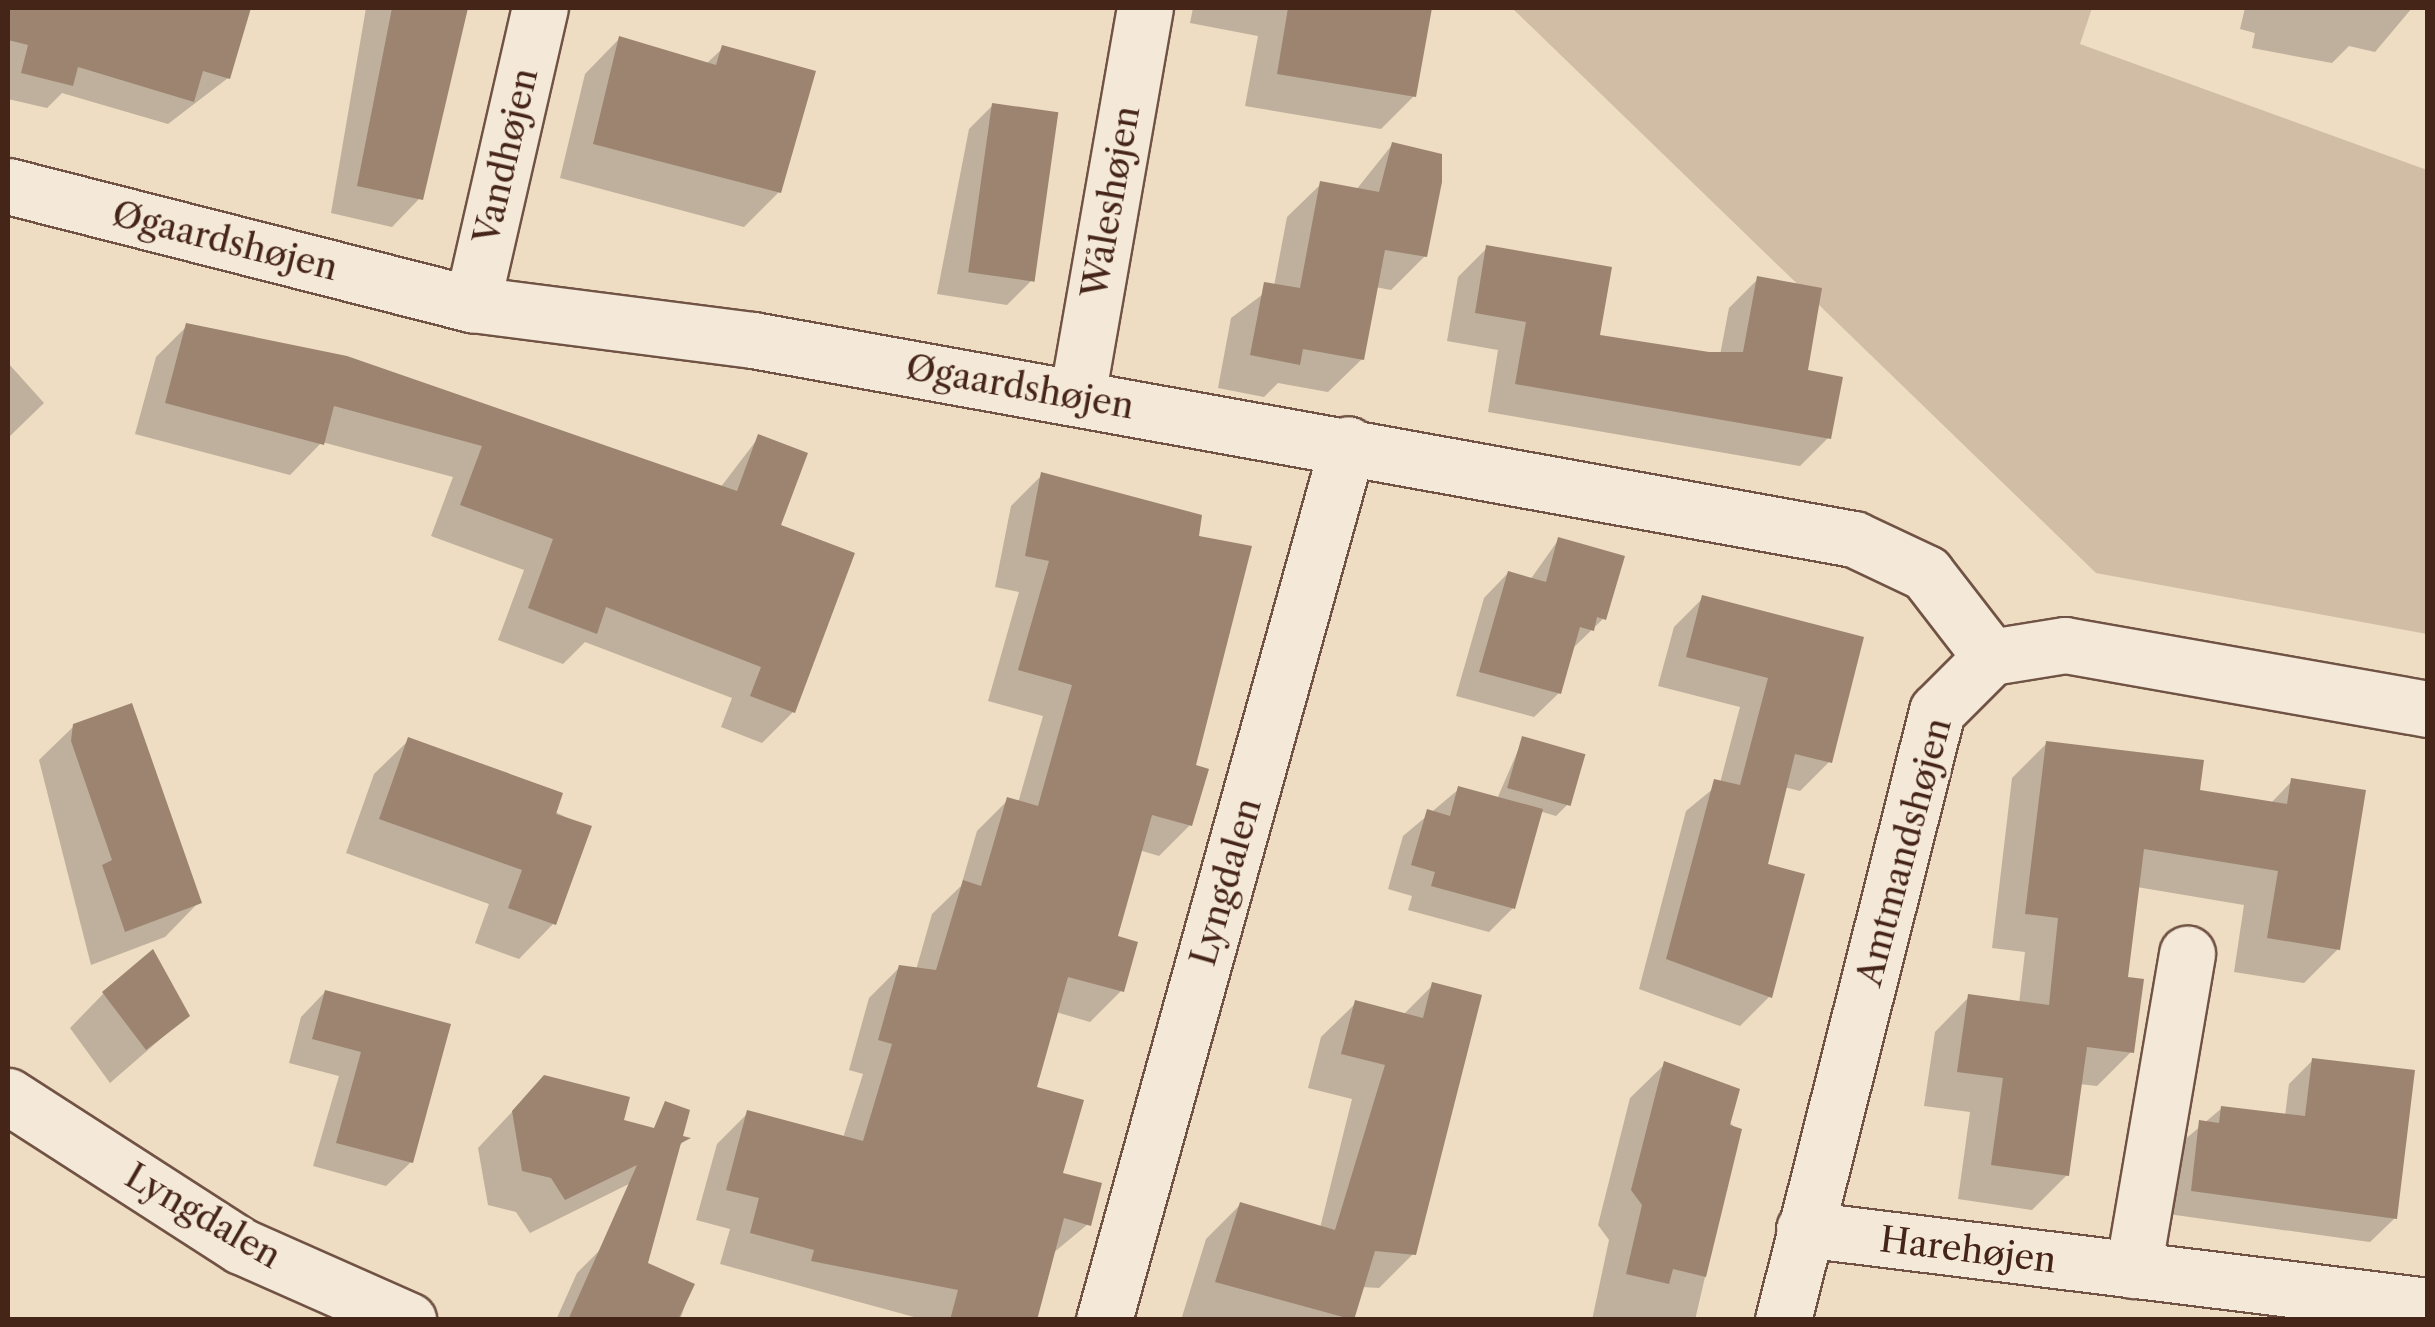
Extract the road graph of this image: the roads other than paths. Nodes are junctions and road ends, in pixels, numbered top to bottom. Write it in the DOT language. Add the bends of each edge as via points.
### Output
graph roads {
  1 [pos="540,8"];
  2 [pos="1145,8"];
  3 [pos="8,186"];
  4 [pos="472,304"];
  5 [pos="1077,397"];
  6 [pos="1348,444"];
  7 [pos="1992,658"];
  8 [pos="2428,709"];
  9 [pos="2187,954"];
  10 [pos="8,1096"];
  11 [pos="1804,1229"];
  12 [pos="2132,1270"];
  13 [pos="2428,1306"];
  14 [pos="408,1320"];
  15 [pos="1104,1320"];
  16 [pos="1782,1320"];
  1 -- 4 [label="street, Vandhøjen"];
  2 -- 5 [label="street, Wåleshøjen"];
  3 -- 4 [label="street, Øgaardshøjen"];
  4 -- 5 [label="street, Øgaardshøjen"];
  5 -- 6 [label="street, Øgaardshøjen"];
  6 -- 7 [label="street, Øgaardshøjen" via="1854,538 1926,572"];
  6 -- 15 [label="street, Lyngdalen"];
  7 -- 8 [label="street" via="2065,645"];
  7 -- 11 [label="street, Amtmandshøjen" via="1936,711"];
  9 -- 12 [label="street"];
  10 -- 14 [label="street, Lyngdalen" via="242,1246"];
  11 -- 12 [label="street, Harehøjen"];
  11 -- 16 [label="street, Amtmandshøjen"];
  12 -- 13 [label="street, Harehøjen"];
}
